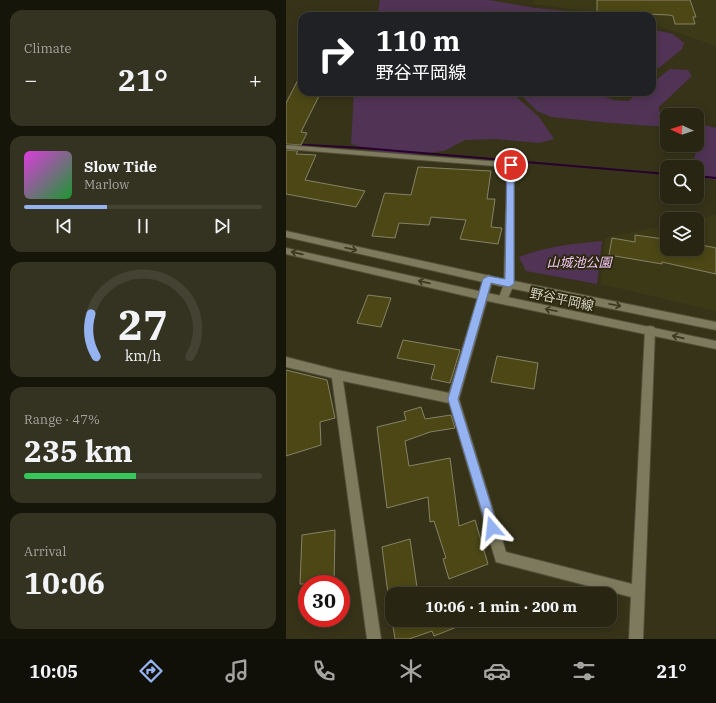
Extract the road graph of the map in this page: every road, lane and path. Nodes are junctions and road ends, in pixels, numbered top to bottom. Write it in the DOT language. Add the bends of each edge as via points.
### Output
graph roads {
  1 [pos="286,147"];
  2 [pos="286,234"];
  3 [pos="286,251"];
  4 [pos="488,279"];
  5 [pos="509,284"];
  6 [pos="483,296"];
  7 [pos="503,300"];
  8 [pos="716,326"];
  9 [pos="650,330"];
  10 [pos="716,345"];
  11 [pos="286,362"];
  12 [pos="336,375"];
  13 [pos="453,399"];
  14 [pos="638,592"];
  15 [pos="374,639"];
  16 [pos="636,639"];
  1 -- 5 [label="street" via="511,165"];
  2 -- 4 [label="street, 野谷平岡線, one-way"];
  6 -- 3 [label="street, 野谷平岡線, one-way"];
  4 -- 5 [label="street, 野谷平岡線"];
  4 -- 6 [label="street"];
  5 -- 7 [label="street"];
  5 -- 8 [label="street, 野谷平岡線, one-way"];
  6 -- 7 [label="street, 野谷平岡線"];
  6 -- 13 [label="street"];
  9 -- 7 [label="street, 野谷平岡線, one-way"];
  10 -- 9 [label="street, 野谷平岡線, one-way"];
  9 -- 14 [label="street"];
  11 -- 12 [label="street"];
  12 -- 13 [label="street"];
  12 -- 15 [label="street"];
  13 -- 14 [label="street" via="501,557"];
  14 -- 16 [label="street"];
}
